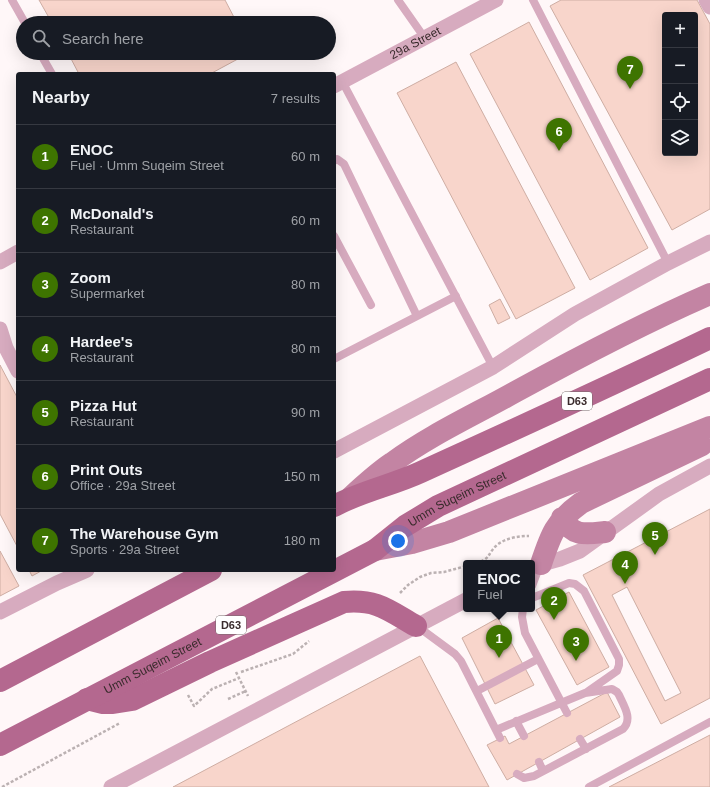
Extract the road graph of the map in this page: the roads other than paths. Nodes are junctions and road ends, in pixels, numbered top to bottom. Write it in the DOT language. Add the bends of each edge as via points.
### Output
graph roads {
  1 [pos="12,0"];
  2 [pos="398,0"];
  3 [pos="496,0"];
  4 [pos="533,0"];
  5 [pos="706,0"];
  6 [pos="710,7"];
  7 [pos="21,16"];
  8 [pos="424,37"];
  9 [pos="44,60"];
  10 [pos="51,72"];
  11 [pos="338,83"];
  12 [pos="336,159"];
  13 [pos="336,240"];
  14 [pos="710,242"];
  15 [pos="16,253"];
  16 [pos="0,262"];
  17 [pos="668,263"];
  18 [pos="710,294"];
  19 [pos="456,296"];
  20 [pos="371,305"];
  21 [pos="417,316"];
  22 [pos="0,329"];
  23 [pos="710,338"];
  24 [pos="336,358"];
  25 [pos="493,367"];
  26 [pos="16,368"];
  27 [pos="710,379"];
  28 [pos="710,427"];
  29 [pos="710,440"];
  30 [pos="336,449"];
  31 [pos="710,466"];
  32 [pos="342,502"];
  33 [pos="557,527"];
  34 [pos="605,532"];
  35 [pos="375,550"];
  36 [pos="536,565"];
  37 [pos="336,571"];
  38 [pos="82,572"];
  39 [pos="208,572"];
  40 [pos="333,572"];
  41 [pos="535,597"];
  42 [pos="463,602"];
  43 [pos="0,612"];
  44 [pos="523,612"];
  45 [pos="416,626"];
  46 [pos="538,659"];
  47 [pos="0,681"];
  48 [pos="477,691"];
  49 [pos="584,693"];
  50 [pos="87,699"];
  51 [pos="561,702"];
  52 [pos="566,713"];
  53 [pos="516,721"];
  54 [pos="710,722"];
  55 [pos="496,730"];
  56 [pos="524,736"];
  57 [pos="500,738"];
  58 [pos="580,739"];
  59 [pos="0,745"];
  60 [pos="586,749"];
  61 [pos="539,762"];
  62 [pos="543,771"];
  63 [pos="517,774"];
  64 [pos="111,787"];
  65 [pos="589,787"];
  1 -- 7 [label="lane"];
  2 -- 8 [label="lane"];
  3 -- 8 [label="street, 29a Street"];
  4 -- 17 [label="lane"];
  5 -- 6 [label="street"];
  8 -- 11 [label="street, 29a Street"];
  9 -- 10 [label="lane"];
  11 -- 19 [label="lane"];
  12 -- 21 [label="lane" via="344,164"];
  13 -- 20 [label="lane"];
  14 -- 17 [label="street"];
  15 -- 16 [label="street"];
  17 -- 25 [label="street" via="575,314"];
  18 -- 32 [label="main road" via="637,327 431,438 391,463"];
  19 -- 21 [label="lane"];
  19 -- 25 [label="lane"];
  21 -- 24 [label="lane"];
  22 -- 26 [label="street"];
  23 -- 32 [label="main road, D63" via="442,462"];
  25 -- 30 [label="street"];
  27 -- 35 [label="main road, Umm Suqeim Street / D63" via="455,497 421,515"];
  28 -- 35 [label="main road" via="449,532"];
  29 -- 33 [label="main road" via="581,503"];
  31 -- 34 [label="street" via="659,494"];
  33 -- 34 [label="main road" via="566,525 572,530 587,534"];
  33 -- 36 [label="main road"];
  34 -- 36 [label="street" via="573,554"];
  35 -- 37 [label="main road, Umm Suqeim Street / D63"];
  38 -- 43 [label="street"];
  39 -- 47 [label="main road"];
  40 -- 50 [label="main road, Umm Suqeim Street / D63"];
  41 -- 49 [label="lane" via="569,583 575,584 584,591 619,659 617,671"];
  42 -- 45 [label="street"];
  44 -- 46 [label="lane" via="523,625"];
  45 -- 48 [label="lane" via="455,654"];
  45 -- 50 [label="main road" via="373,603 344,602 330,607 233,664 210,662 132,700 103,703"];
  45 -- 64 [label="street"];
  46 -- 48 [label="lane"];
  46 -- 51 [label="lane"];
  48 -- 55 [label="lane"];
  49 -- 51 [label="lane"];
  49 -- 60 [label="lane" via="615,690 628,718 628,723 623,729"];
  50 -- 59 [label="main road, Umm Suqeim Street / D63"];
  51 -- 52 [label="lane"];
  51 -- 53 [label="lane"];
  53 -- 55 [label="lane"];
  53 -- 56 [label="lane"];
  54 -- 65 [label="lane"];
  55 -- 57 [label="lane"];
  58 -- 60 [label="lane"];
  60 -- 62 [label="lane"];
  61 -- 62 [label="lane"];
  62 -- 63 [label="lane" via="529,778"];
}
